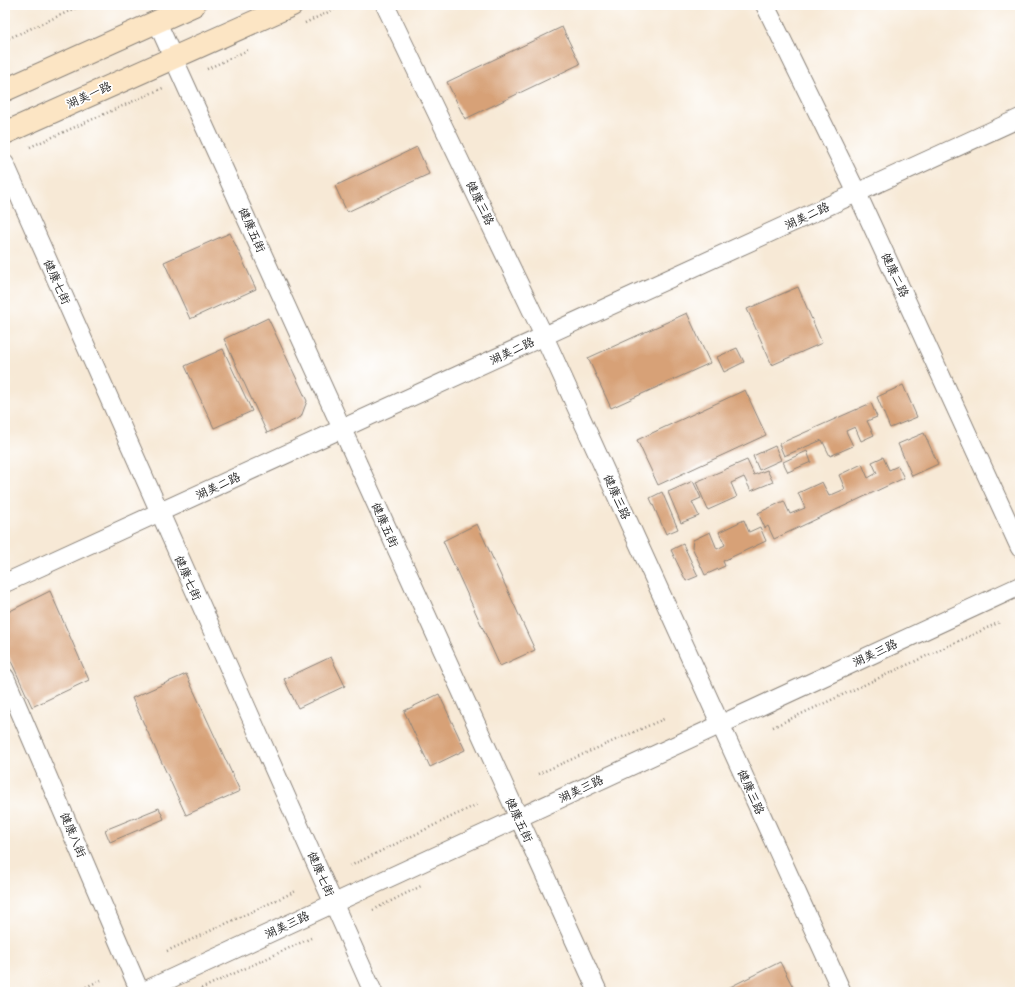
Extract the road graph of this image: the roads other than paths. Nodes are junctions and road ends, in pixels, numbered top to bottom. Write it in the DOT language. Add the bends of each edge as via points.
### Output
graph roads {
  1 [pos="194,5"];
  2 [pos="292,5"];
  3 [pos="385,5"];
  4 [pos="765,5"];
  5 [pos="157,22"];
  6 [pos="174,58"];
  7 [pos="5,90"];
  8 [pos="1020,118"];
  9 [pos="5,133"];
  10 [pos="5,164"];
  11 [pos="857,193"];
  12 [pos="544,336"];
  13 [pos="342,429"];
  14 [pos="159,512"];
  15 [pos="1020,548"];
  16 [pos="5,583"];
  17 [pos="1020,586"];
  18 [pos="5,677"];
  19 [pos="720,725"];
  20 [pos="518,818"];
  21 [pos="334,903"];
  22 [pos="141,992"];
  23 [pos="373,992"];
  24 [pos="598,992"];
  25 [pos="842,992"];
  1 -- 5 [label="street"];
  2 -- 6 [label="street, 湖美一路"];
  3 -- 12 [label="street, 健康三路"];
  4 -- 11 [label="street, 健康二路"];
  5 -- 6 [label="street"];
  5 -- 7 [label="street"];
  6 -- 9 [label="street, 湖美一路"];
  6 -- 13 [label="street, 健康五街"];
  8 -- 11 [label="street, 湖美二路"];
  10 -- 14 [label="street, 健康七街"];
  11 -- 12 [label="street, 湖美二路"];
  11 -- 15 [label="street, 健康二路"];
  12 -- 13 [label="street, 湖美二路"];
  12 -- 19 [label="street, 健康三路"];
  13 -- 14 [label="street, 湖美二路"];
  13 -- 20 [label="street, 健康五街"];
  14 -- 16 [label="street, 湖美二路"];
  14 -- 21 [label="street, 健康七街"];
  17 -- 19 [label="street, 湖美三路"];
  18 -- 22 [label="street, 健康八街"];
  19 -- 20 [label="street, 湖美三路"];
  19 -- 25 [label="street, 健康三路"];
  20 -- 21 [label="street, 湖美三路"];
  20 -- 24 [label="street, 健康五街"];
  21 -- 22 [label="street, 湖美三路"];
  21 -- 23 [label="street, 健康七街"];
}
